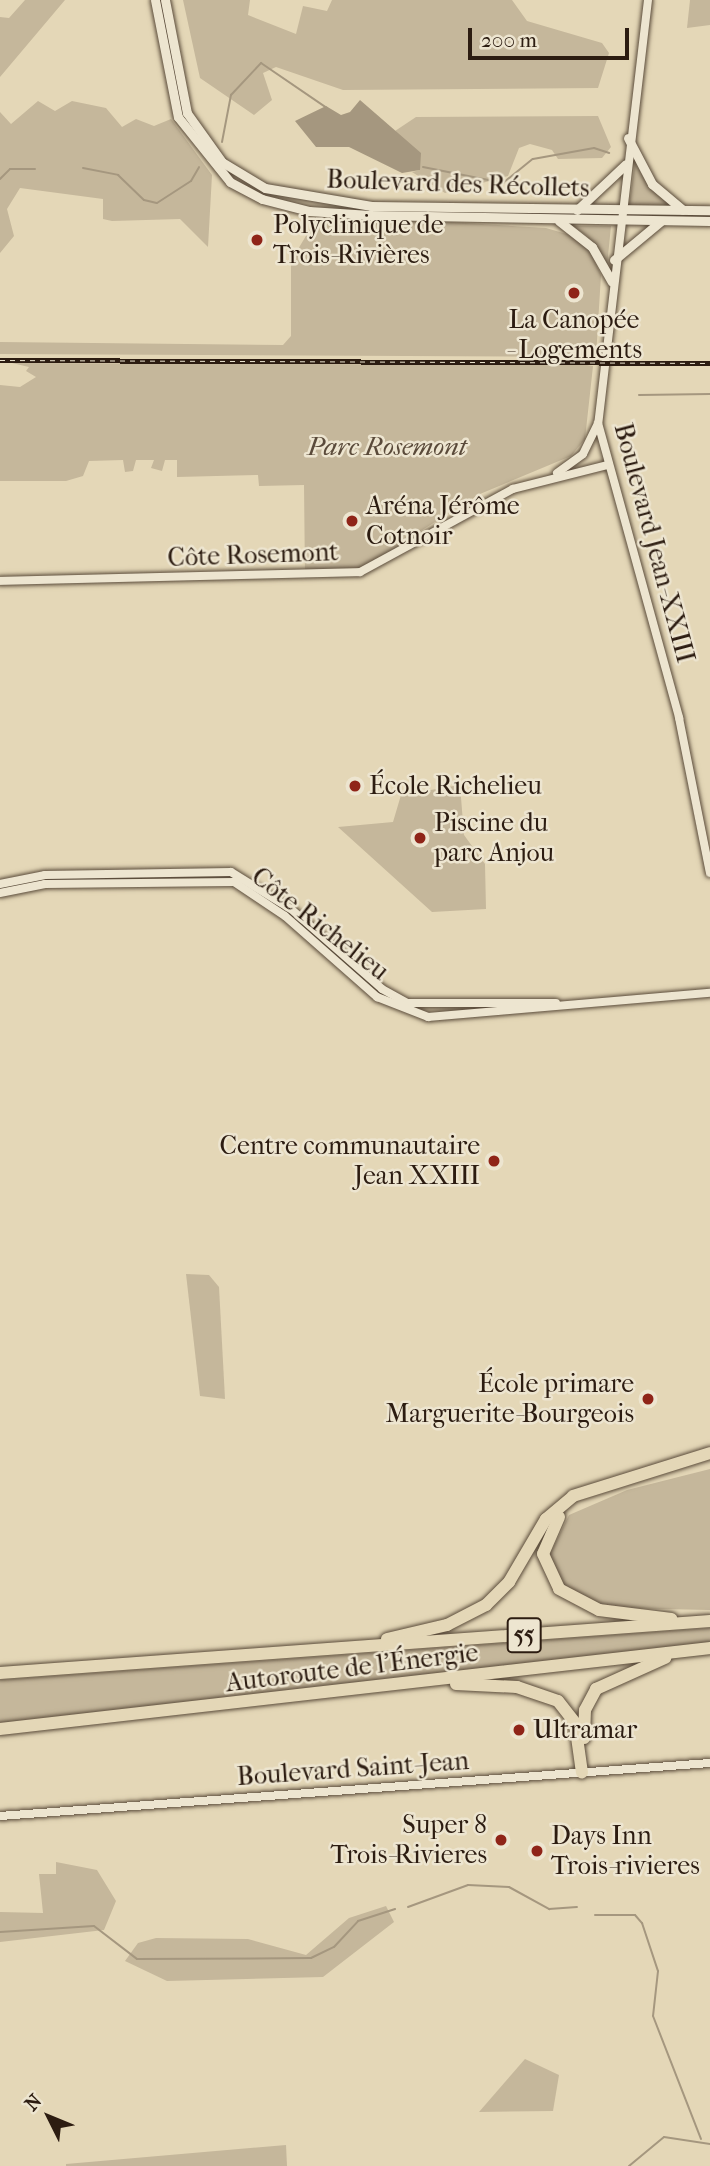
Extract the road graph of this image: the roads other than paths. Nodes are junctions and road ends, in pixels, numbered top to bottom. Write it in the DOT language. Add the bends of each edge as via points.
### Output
graph roads {
  1 [pos="155,0"];
  2 [pos="165,0"];
  3 [pos="648,0"];
  4 [pos="628,138"];
  5 [pos="626,164"];
  6 [pos="577,210"];
  7 [pos="621,210"];
  8 [pos="683,210"];
  9 [pos="710,211"];
  10 [pos="559,221"];
  11 [pos="619,221"];
  12 [pos="661,221"];
  13 [pos="710,221"];
  14 [pos="614,260"];
  15 [pos="612,282"];
  16 [pos="598,423"];
  17 [pos="608,465"];
  18 [pos="553,477"];
  19 [pos="0,581"];
  20 [pos="710,873"];
  21 [pos="0,884"];
  22 [pos="0,894"];
  23 [pos="710,993"];
  24 [pos="569,1005"];
  25 [pos="710,1453"];
  26 [pos="710,1462"];
  27 [pos="704,1622"];
  28 [pos="349,1648"];
  29 [pos="710,1648"];
  30 [pos="685,1651"];
  31 [pos="0,1674"];
  32 [pos="421,1682"];
  33 [pos="0,1729"];
  34 [pos="710,1763"];
  35 [pos="582,1773"];
  36 [pos="0,1816"];
  1 -- 10 [label="main road, Boulevard des Récollets" via="178,117 230,183 309,211"];
  2 -- 6 [label="main road, Boulevard des Récollets" via="187,113 208,146 241,176 310,200"];
  3 -- 4 [label="street, Boulevard Jean-XXIII"];
  4 -- 5 [label="street, Boulevard Jean-XXIII"];
  4 -- 8 [label="main road" via="652,184"];
  5 -- 6 [label="main road"];
  5 -- 7 [label="street, Boulevard Jean-XXIII"];
  6 -- 7 [label="main road, Boulevard des Récollets"];
  7 -- 8 [label="main road, Boulevard des Récollets"];
  7 -- 11 [label="street, Boulevard Jean-XXIII"];
  8 -- 9 [label="main road, Boulevard des Récollets"];
  10 -- 11 [label="main road, Boulevard des Récollets"];
  10 -- 15 [label="main road" via="590,245"];
  11 -- 12 [label="main road, Boulevard des Récollets"];
  11 -- 14 [label="street, Boulevard Jean-XXIII"];
  12 -- 13 [label="main road, Boulevard des Récollets"];
  12 -- 14 [label="main road"];
  14 -- 15 [label="street, Boulevard Jean-XXIII"];
  15 -- 16 [label="street, Boulevard Jean-XXIII"];
  16 -- 17 [label="street, Boulevard Jean-XXIII"];
  16 -- 18 [label="street" via="583,454"];
  17 -- 18 [label="street, Côte Rosemont"];
  17 -- 20 [label="street, Boulevard Jean-XXIII" via="679,718"];
  18 -- 19 [label="street, Côte Rosemont" via="513,489 359,572"];
  21 -- 24 [label="street, Côte Richelieu" via="45,875 231,872 291,909 382,989 407,1003"];
  22 -- 24 [label="street, Côte Richelieu" via="45,884 225,879 285,916 377,997 403,1011 460,1017"];
  23 -- 24 [label="street, Côte Richelieu"];
  25 -- 28 [label="highway" via="566,1500 543,1523 501,1591 468,1616"];
  26 -- 27 [label="highway" via="581,1501 554,1522 544,1548 548,1575 574,1600 605,1611"];
  27 -- 28 [label="highway, Autoroute de l'Énergie / 55"];
  28 -- 31 [label="highway, Autoroute de l'Énergie / 55"];
  29 -- 30 [label="highway, Autoroute de l'Énergie / 55"];
  30 -- 32 [label="highway, Autoroute de l'Énergie / 55"];
  30 -- 35 [label="highway" via="619,1674 592,1694 584,1713"];
  32 -- 33 [label="highway, Autoroute de l'Énergie / 55"];
  32 -- 35 [label="highway" via="510,1686 554,1698 573,1718"];
  34 -- 35 [label="street, Boulevard Saint-Jean"];
  35 -- 36 [label="street, Boulevard Saint-Jean"];
}
